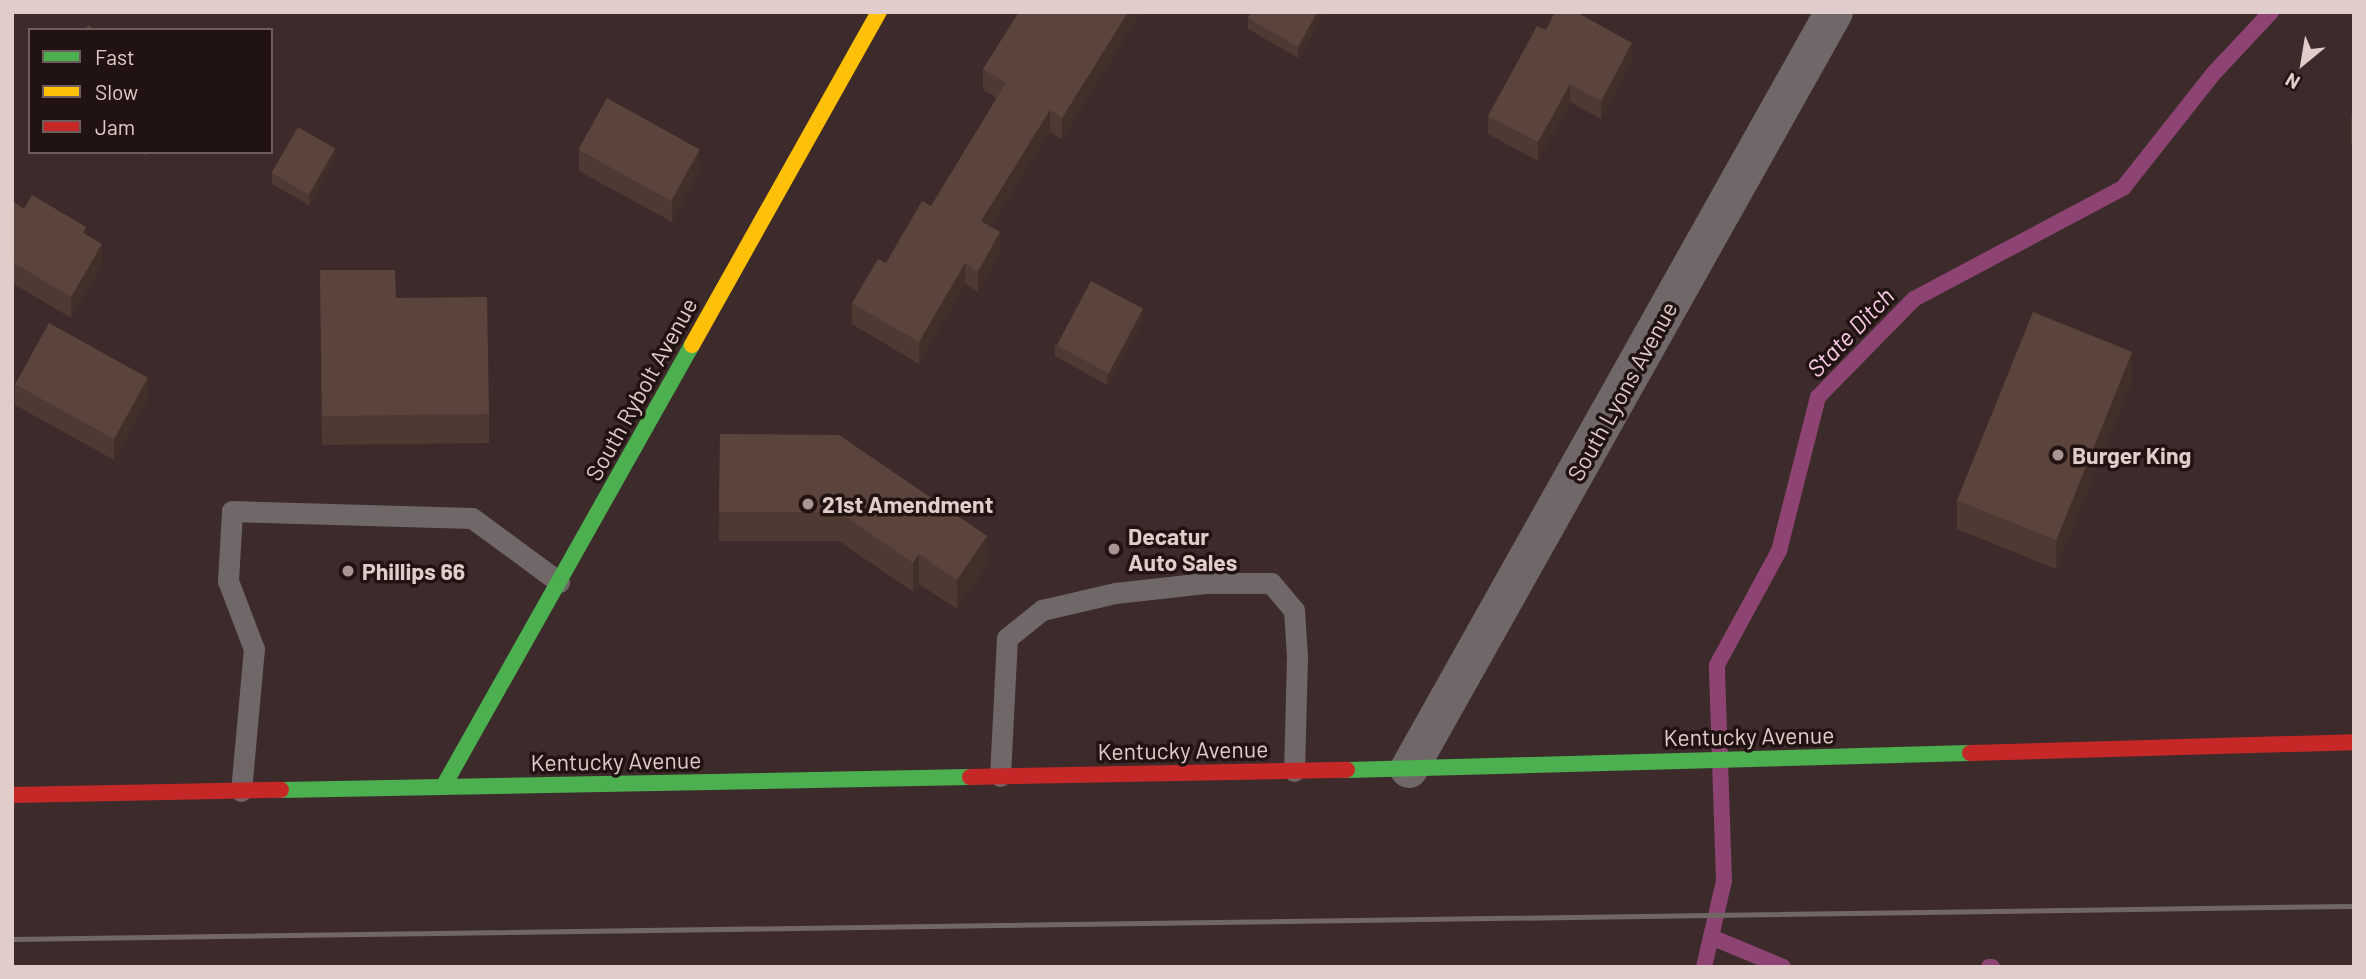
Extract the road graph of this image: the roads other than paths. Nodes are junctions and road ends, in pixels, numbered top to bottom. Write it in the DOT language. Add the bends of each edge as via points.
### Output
graph roads {
  1 [pos="879,12"];
  2 [pos="1834,12"];
  3 [pos="559,582"];
  4 [pos="2354,742"];
  5 [pos="1409,769"];
  6 [pos="1294,771"];
  7 [pos="1000,776"];
  8 [pos="443,788"];
  9 [pos="241,791"];
  10 [pos="12,795"];
  1 -- 3 [label="main road, South Rybolt Avenue"];
  2 -- 5 [label="street, South Lyons Avenue"];
  3 -- 8 [label="main road, South Rybolt Avenue"];
  3 -- 9 [label="lane" via="472,518 232,511 228,582 254,649"];
  4 -- 5 [label="main road, Kentucky Avenue"];
  5 -- 6 [label="main road, Kentucky Avenue"];
  6 -- 7 [label="main road, Kentucky Avenue"];
  6 -- 7 [label="lane" via="1294,610 1272,583 1205,583 1115,593 1042,610 1007,638"];
  7 -- 8 [label="main road, Kentucky Avenue"];
  8 -- 9 [label="main road, Kentucky Avenue"];
  9 -- 10 [label="main road, Kentucky Avenue"];
}
